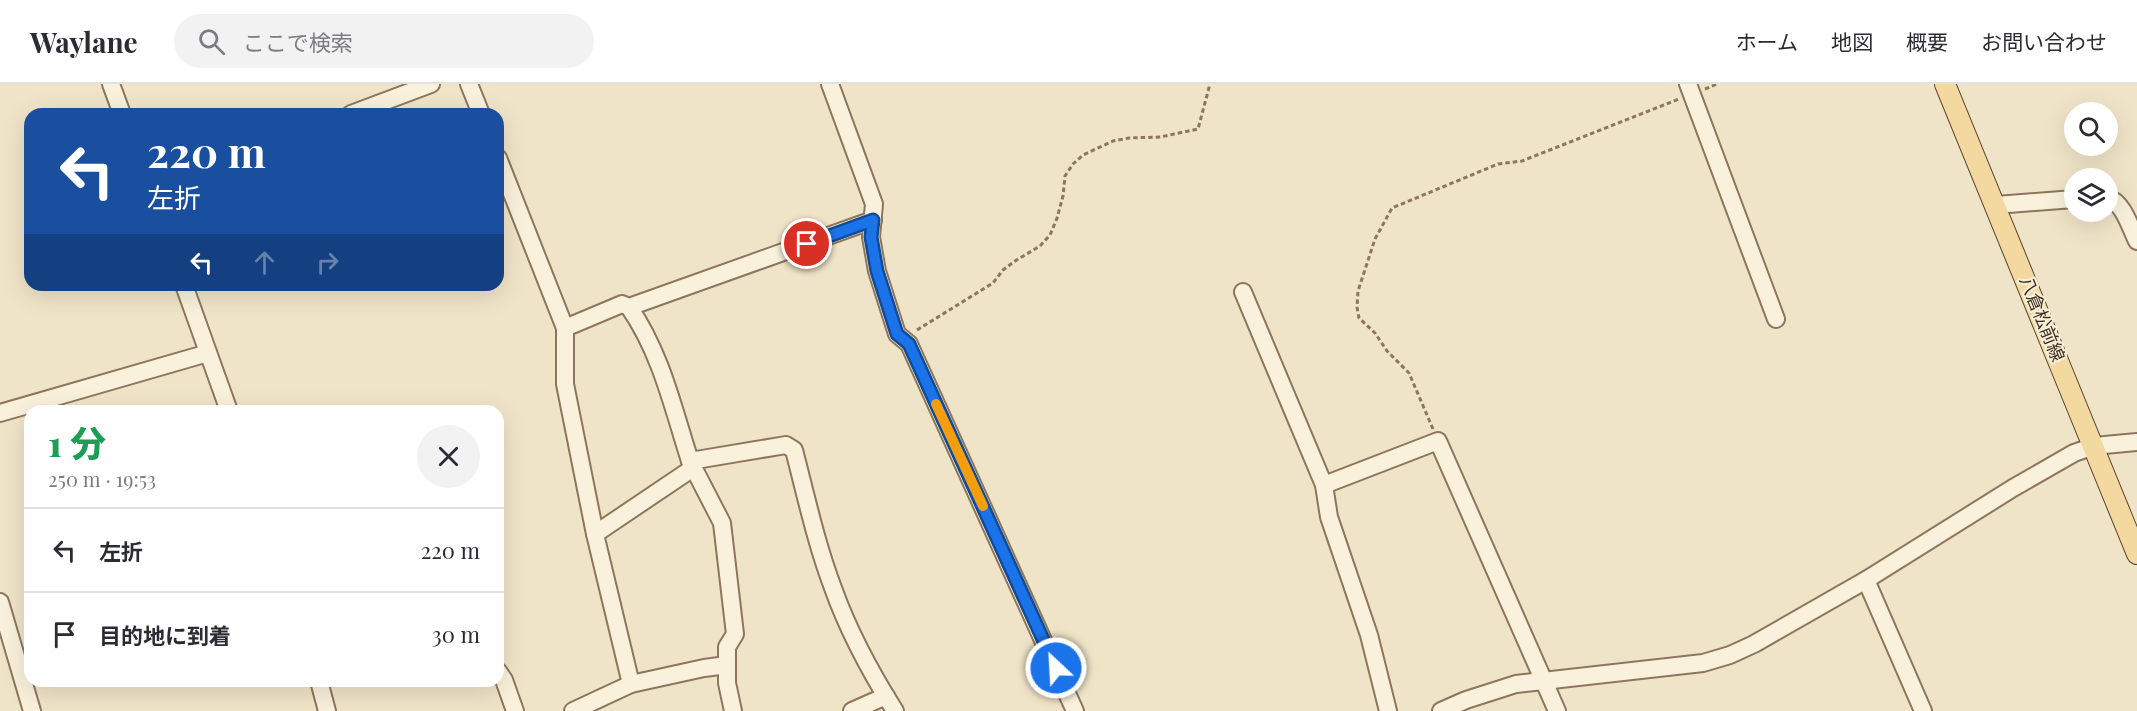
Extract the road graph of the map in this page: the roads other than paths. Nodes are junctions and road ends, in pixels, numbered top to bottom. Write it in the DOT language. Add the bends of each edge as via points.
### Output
graph roads {
  1 [pos="111,84"];
  2 [pos="431,84"];
  3 [pos="469,84"];
  4 [pos="830,84"];
  5 [pos="1945,84"];
  6 [pos="1690,89"];
  7 [pos="120,108"];
  8 [pos="367,108"];
  9 [pos="479,108"];
  10 [pos="504,173"];
  11 [pos="2064,200"];
  12 [pos="1996,205"];
  13 [pos="2118,205"];
  14 [pos="873,220"];
  15 [pos="2137,241"];
  16 [pos="186,291"];
  17 [pos="1243,292"];
  18 [pos="629,307"];
  19 [pos="1776,319"];
  20 [pos="565,328"];
  21 [pos="208,353"];
  22 [pos="24,405"];
  23 [pos="25,405"];
  24 [pos="228,405"];
  25 [pos="0,412"];
  26 [pos="2137,442"];
  27 [pos="2094,446"];
  28 [pos="692,464"];
  29 [pos="1324,485"];
  30 [pos="595,534"];
  31 [pos="2137,554"];
  32 [pos="1866,580"];
  33 [pos="0,602"];
  34 [pos="727,665"];
  35 [pos="504,680"];
  36 [pos="1544,680"];
  37 [pos="24,684"];
  38 [pos="630,684"];
  39 [pos="25,687"];
  40 [pos="321,687"];
  41 [pos="886,696"];
  42 [pos="32,711"];
  43 [pos="327,711"];
  44 [pos="515,711"];
  45 [pos="573,711"];
  46 [pos="733,711"];
  47 [pos="852,711"];
  48 [pos="896,711"];
  49 [pos="1076,711"];
  50 [pos="1388,711"];
  51 [pos="1441,711"];
  52 [pos="1557,711"];
  53 [pos="1923,711"];
  1 -- 7 [label="street"];
  2 -- 8 [label="street"];
  3 -- 9 [label="street"];
  4 -- 14 [label="street" via="874,204"];
  5 -- 12 [label="main road, 八倉松前線"];
  6 -- 19 [label="street"];
  10 -- 20 [label="street"];
  11 -- 12 [label="street"];
  12 -- 27 [label="main road, 八倉松前線"];
  13 -- 15 [label="street"];
  14 -- 18 [label="street"];
  14 -- 49 [label="street" via="871,237 877,271 897,334 909,344"];
  16 -- 21 [label="street"];
  17 -- 29 [label="street"];
  18 -- 20 [label="street" via="622,304"];
  18 -- 28 [label="street" via="657,357"];
  20 -- 30 [label="street" via="565,384"];
  21 -- 23 [label="street"];
  21 -- 24 [label="street"];
  22 -- 25 [label="street"];
  26 -- 27 [label="street"];
  27 -- 31 [label="main road, 八倉松前線"];
  27 -- 32 [label="street" via="2013,488"];
  28 -- 30 [label="street"];
  28 -- 34 [label="street" via="722,523 735,633 727,647"];
  28 -- 41 [label="street" via="786,445 794,450 833,588"];
  29 -- 36 [label="street" via="1438,441"];
  29 -- 50 [label="street" via="1329,517 1369,635"];
  30 -- 38 [label="street"];
  32 -- 36 [label="street" via="1730,655 1703,663"];
  32 -- 53 [label="street"];
  33 -- 37 [label="street"];
  34 -- 38 [label="street"];
  34 -- 46 [label="street"];
  35 -- 44 [label="street"];
  36 -- 51 [label="street" via="1516,684"];
  36 -- 52 [label="street"];
  38 -- 45 [label="street"];
  39 -- 42 [label="street"];
  40 -- 43 [label="street"];
  41 -- 47 [label="street"];
  41 -- 48 [label="street"];
}
